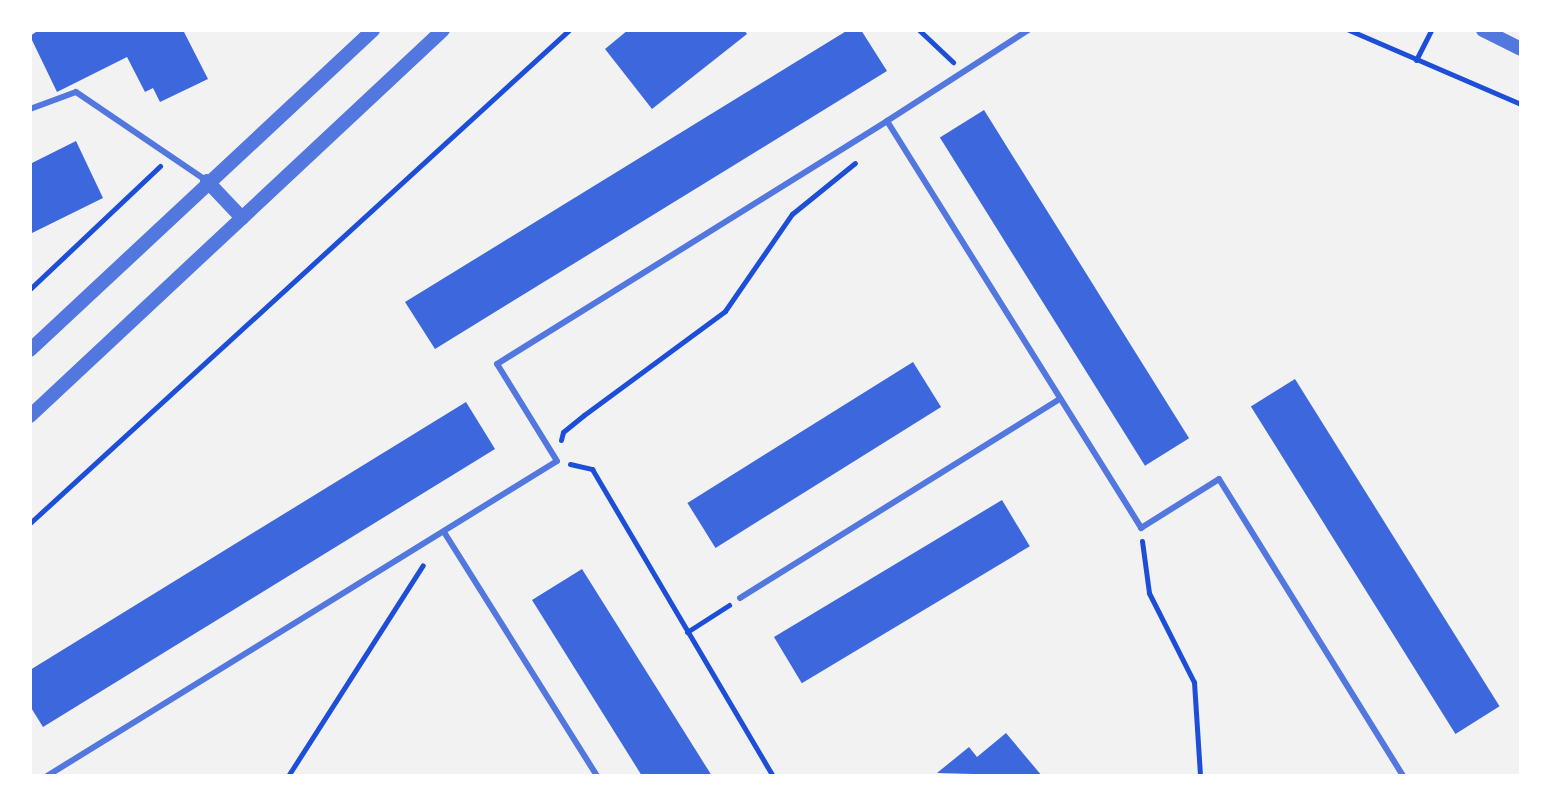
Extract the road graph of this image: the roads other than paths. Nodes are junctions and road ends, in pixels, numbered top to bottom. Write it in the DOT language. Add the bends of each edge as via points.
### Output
graph roads {
  1 [pos="373,30"];
  2 [pos="443,30"];
  3 [pos="1028,30"];
  4 [pos="1483,30"];
  5 [pos="1521,49"];
  6 [pos="30,109"];
  7 [pos="874,130"];
  8 [pos="207,181"];
  9 [pos="242,218"];
  10 [pos="30,350"];
  11 [pos="1060,399"];
  12 [pos="30,416"];
  13 [pos="444,532"];
  14 [pos="740,598"];
  15 [pos="47,776"];
  16 [pos="597,776"];
  17 [pos="1403,776"];
  1 -- 8 [label="street"];
  2 -- 9 [label="street"];
  3 -- 7 [label="lane"];
  4 -- 5 [label="street"];
  6 -- 8 [label="lane" via="76,92"];
  7 -- 11 [label="lane" via="887,121"];
  7 -- 13 [label="lane" via="497,364 557,461"];
  8 -- 9 [label="street"];
  8 -- 10 [label="street"];
  9 -- 12 [label="street"];
  11 -- 14 [label="lane"];
  11 -- 17 [label="lane" via="1141,528 1219,479"];
  13 -- 15 [label="lane"];
  13 -- 16 [label="lane"];
}
